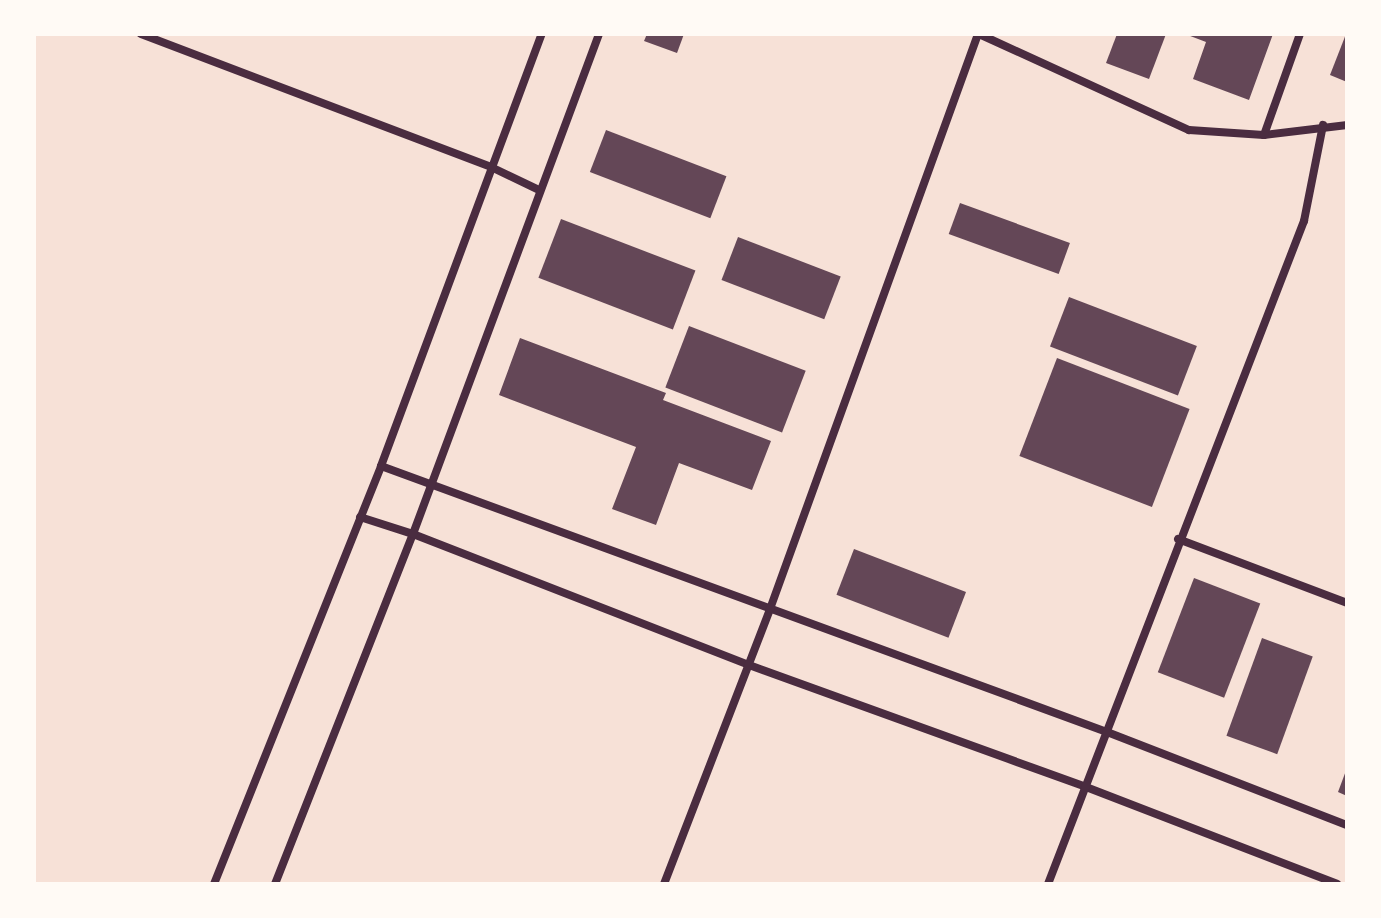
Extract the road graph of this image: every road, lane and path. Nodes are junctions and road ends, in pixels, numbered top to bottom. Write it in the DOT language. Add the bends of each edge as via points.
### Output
graph roads {
  1 [pos="141,34"];
  2 [pos="542,34"];
  3 [pos="599,34"];
  4 [pos="978,34"];
  5 [pos="1300,34"];
  6 [pos="1323,125"];
  7 [pos="1347,125"];
  8 [pos="1264,135"];
  9 [pos="491,167"];
  10 [pos="539,190"];
  11 [pos="381,466"];
  12 [pos="429,484"];
  13 [pos="360,517"];
  14 [pos="413,534"];
  15 [pos="1178,539"];
  16 [pos="1347,603"];
  17 [pos="770,609"];
  18 [pos="749,665"];
  19 [pos="1107,732"];
  20 [pos="1086,787"];
  21 [pos="1347,825"];
  22 [pos="214,884"];
  23 [pos="275,884"];
  24 [pos="664,884"];
  25 [pos="1048,884"];
  26 [pos="1337,884"];
  1 -- 9 [label="street"];
  2 -- 9 [label="street"];
  3 -- 10 [label="street"];
  4 -- 8 [label="street" via="1189,130"];
  4 -- 17 [label="street"];
  5 -- 8 [label="street"];
  6 -- 7 [label="street"];
  6 -- 8 [label="street"];
  6 -- 15 [label="street" via="1304,221"];
  9 -- 10 [label="street"];
  9 -- 11 [label="street"];
  10 -- 12 [label="street"];
  11 -- 12 [label="street"];
  11 -- 13 [label="street"];
  12 -- 14 [label="street"];
  12 -- 17 [label="street"];
  13 -- 14 [label="street"];
  13 -- 22 [label="street"];
  14 -- 18 [label="street"];
  14 -- 23 [label="street"];
  15 -- 16 [label="street"];
  15 -- 19 [label="street"];
  17 -- 18 [label="street"];
  17 -- 19 [label="street"];
  18 -- 20 [label="street"];
  18 -- 24 [label="street"];
  19 -- 20 [label="street"];
  19 -- 21 [label="street"];
  20 -- 25 [label="street"];
  20 -- 26 [label="street"];
}
